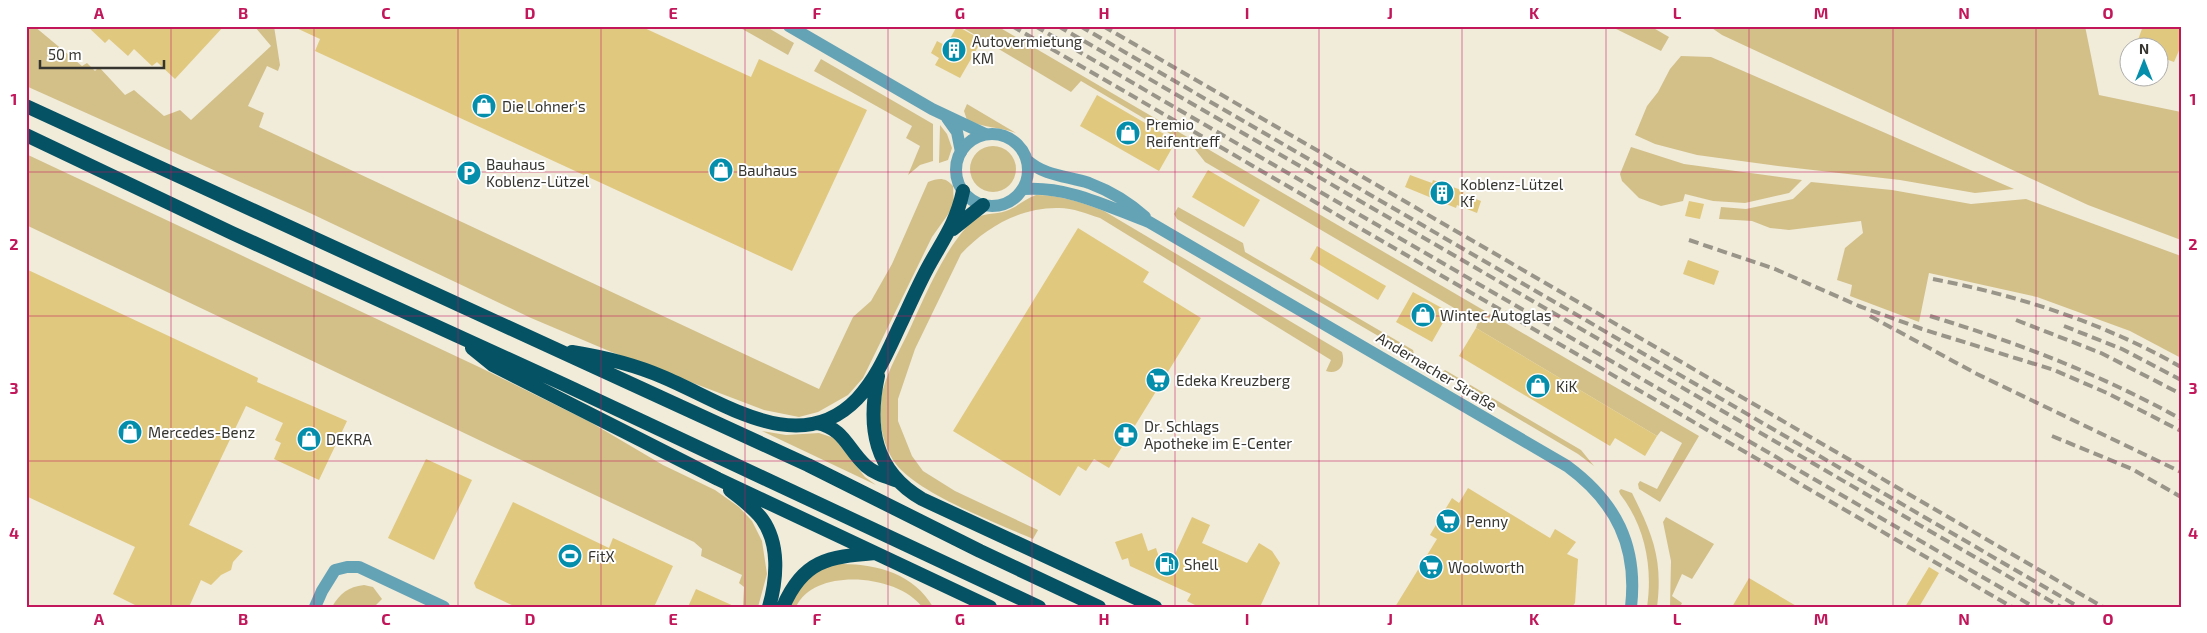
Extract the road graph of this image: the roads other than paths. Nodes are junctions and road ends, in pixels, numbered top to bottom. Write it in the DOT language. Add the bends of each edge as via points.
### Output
graph roads {
  1 [pos="789,26"];
  2 [pos="26,106"];
  3 [pos="947,118"];
  4 [pos="984,134"];
  5 [pos="26,135"];
  6 [pos="960,152"];
  7 [pos="1028,161"];
  8 [pos="1024,188"];
  9 [pos="963,191"];
  10 [pos="983,205"];
  11 [pos="1149,222"];
  12 [pos="949,233"];
  13 [pos="460,338"];
  14 [pos="552,348"];
  15 [pos="879,370"];
  16 [pos="817,423"];
  17 [pos="718,479"];
  18 [pos="898,481"];
  19 [pos="875,553"];
  20 [pos="315,607"];
  21 [pos="444,607"];
  22 [pos="769,607"];
  23 [pos="783,607"];
  24 [pos="990,607"];
  25 [pos="1039,607"];
  26 [pos="1099,607"];
  27 [pos="1155,607"];
  28 [pos="1631,607"];
  1 -- 3 [label="street, Andernacher Straße"];
  2 -- 14 [label="highway"];
  3 -- 4 [label="street, Andernacher Straße"];
  3 -- 6 [label="street" via="956,132"];
  4 -- 6 [label="street" via="968,142"];
  4 -- 7 [label="street, Andernacher Straße" via="1012,139 1022,148"];
  5 -- 13 [label="highway"];
  6 -- 9 [label="street" via="956,170"];
  7 -- 8 [label="street" via="1029,175"];
  7 -- 11 [label="street, Andernacher Straße" via="1040,171 1104,189 1135,208"];
  8 -- 10 [label="street" via="1006,204"];
  8 -- 11 [label="street, Andernacher Straße" via="1042,188 1086,197"];
  9 -- 10 [label="street"];
  9 -- 12 [label="highway"];
  10 -- 12 [label="highway"];
  11 -- 28 [label="street, Andernacher Straße" via="1580,476 1610,509 1622,530 1633,570"];
  12 -- 15 [label="highway" via="926,271"];
  13 -- 17 [label="highway" via="493,365"];
  13 -- 25 [label="highway"];
  14 -- 16 [label="highway" via="608,358 644,370 766,423 795,427"];
  14 -- 26 [label="highway" via="808,465"];
  15 -- 16 [label="highway" via="851,405"];
  15 -- 18 [label="highway" via="873,406 874,429 882,457"];
  16 -- 18 [label="highway" via="839,432 872,470"];
  17 -- 19 [label="highway"];
  17 -- 22 [label="highway" via="753,509 768,530 776,569"];
  18 -- 27 [label="highway" via="922,499"];
  19 -- 23 [label="highway" via="841,557 811,567 794,586"];
  19 -- 24 [label="highway"];
  20 -- 21 [label="street" via="335,570 359,567"];
}
